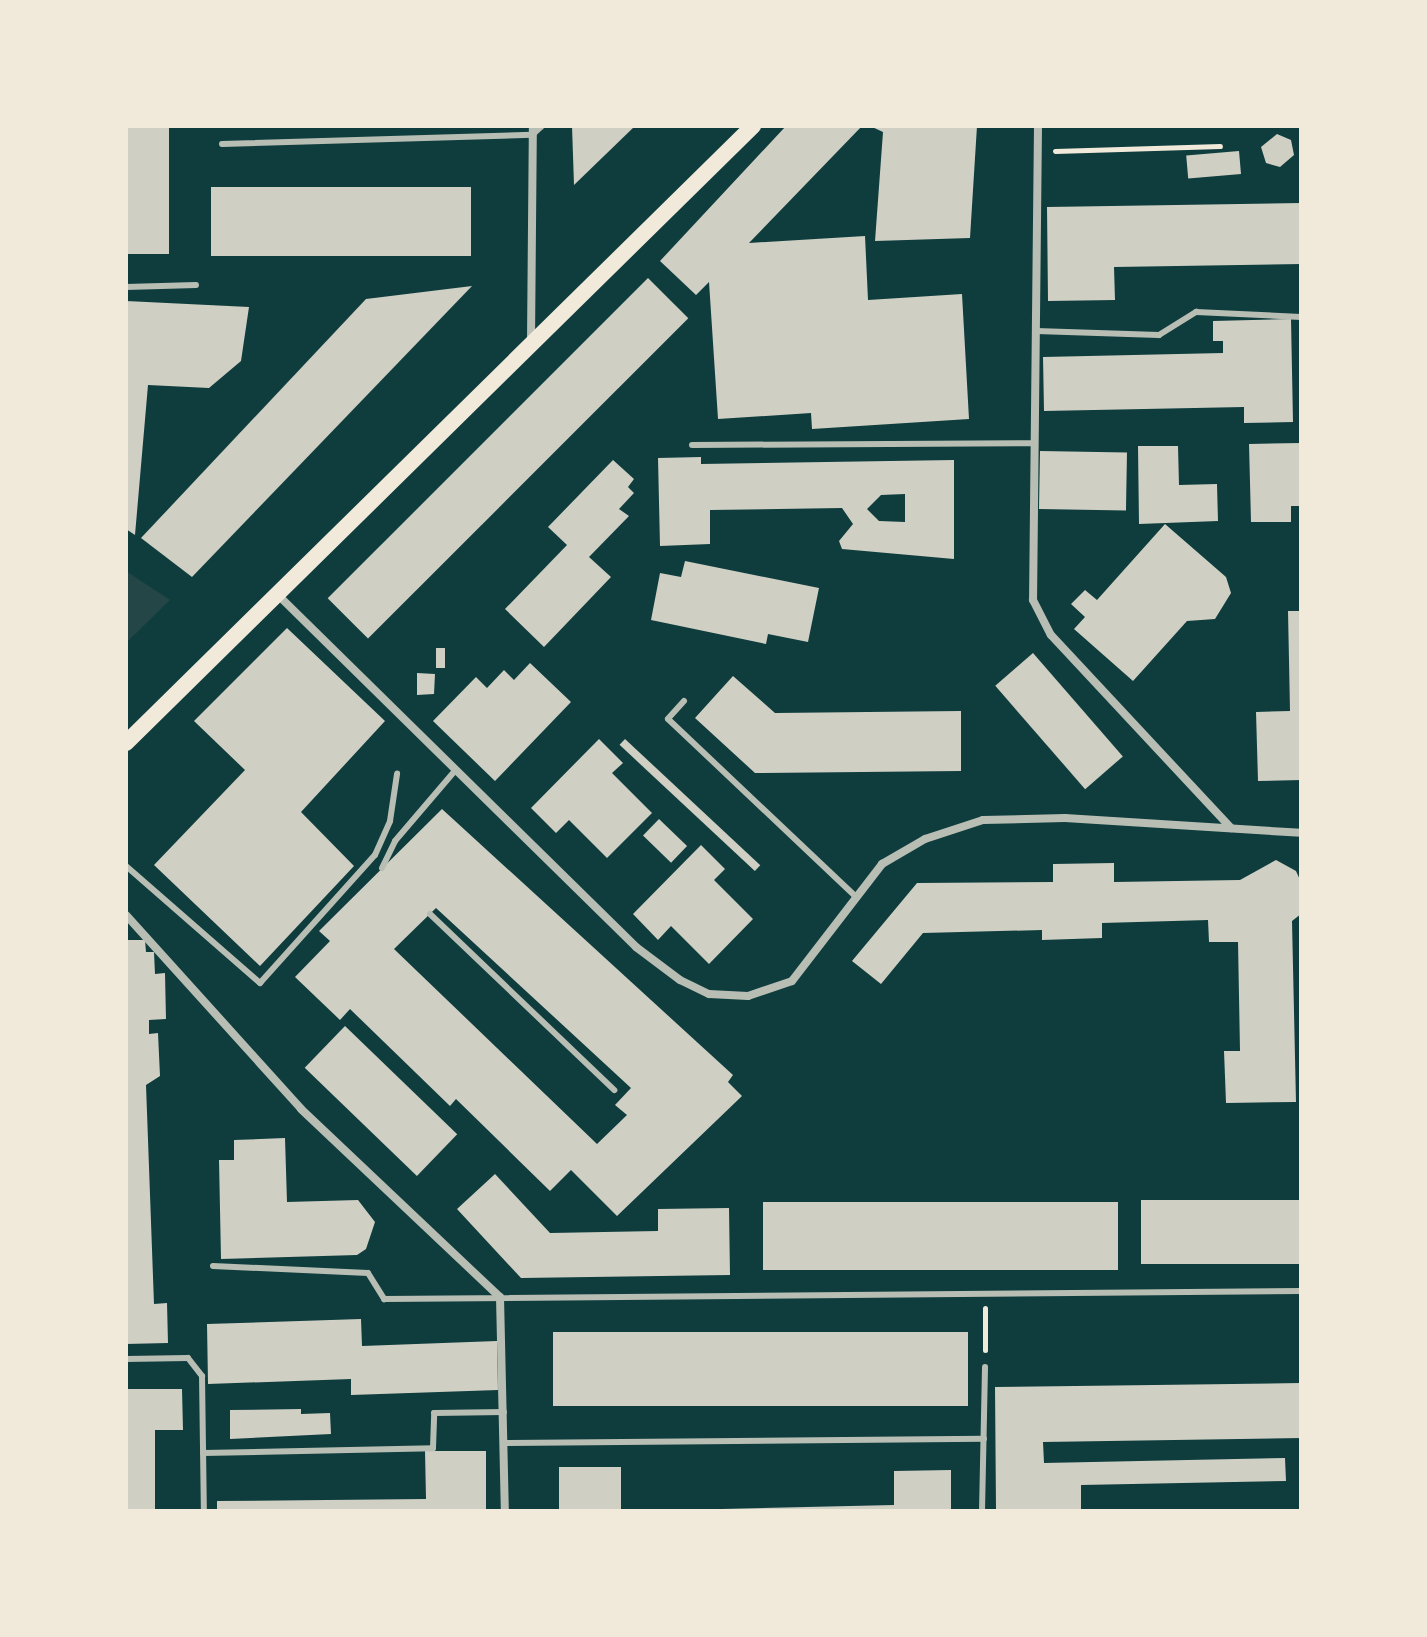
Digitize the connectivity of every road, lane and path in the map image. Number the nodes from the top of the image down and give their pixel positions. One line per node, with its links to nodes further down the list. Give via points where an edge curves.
1 (542, 126): 4 (lane)
2 (753, 126): 12 (main road)
3 (1038, 126): 7 (street)
4 (532, 131): 5 (lane); 12 (street)
5 (222, 144)
6 (1220, 146): 7 (path)
7 (1038, 151): 11 (street)
8 (196, 285): 9 (lane)
9 (126, 287)
10 (1301, 317): 11 (lane, via 1196,312 1159,335)
11 (1036, 331): 13 (street)
12 (531, 341): 15 (main road)
13 (1035, 443): 14 (lane); 20 (street, via 1033,600 1041,620)
14 (692, 445)
15 (279, 596): 17 (main road); 18 (street)
16 (684, 701): 24 (lane, via 668,719)
17 (126, 743)
18 (454, 772): 23 (lane, via 395,841); 24 (street, via 636,947 709,994 748,996 792,981)
19 (397, 774): 22 (lane, via 390,821 375,855 260,983)
20 (1231, 829): 21 (street); 24 (street, via 1065,818 983,820 925,839 882,864)
21 (1301, 833)
22 (126, 866)
23 (382, 868)
24 (856, 897)
25 (430, 914): 27 (lane)
26 (126, 915): 31 (street, via 301,1109)
27 (614, 1090)
28 (213, 1266): 31 (lane, via 368,1273 384,1299)
29 (1301, 1291): 30 (lane)
30 (985, 1295): 31 (lane); 33 (path)
31 (500, 1297): 34 (street)
32 (126, 1359): 37 (lane, via 188,1358 202,1376)
33 (985, 1367): 35 (lane)
34 (504, 1412): 36 (street); 37 (lane, via 434,1413 433,1448)
35 (984, 1439): 36 (lane); 40 (lane)
36 (505, 1443): 39 (street)
37 (203, 1453): 38 (lane)
38 (204, 1511)
39 (505, 1511)
40 (982, 1511)

